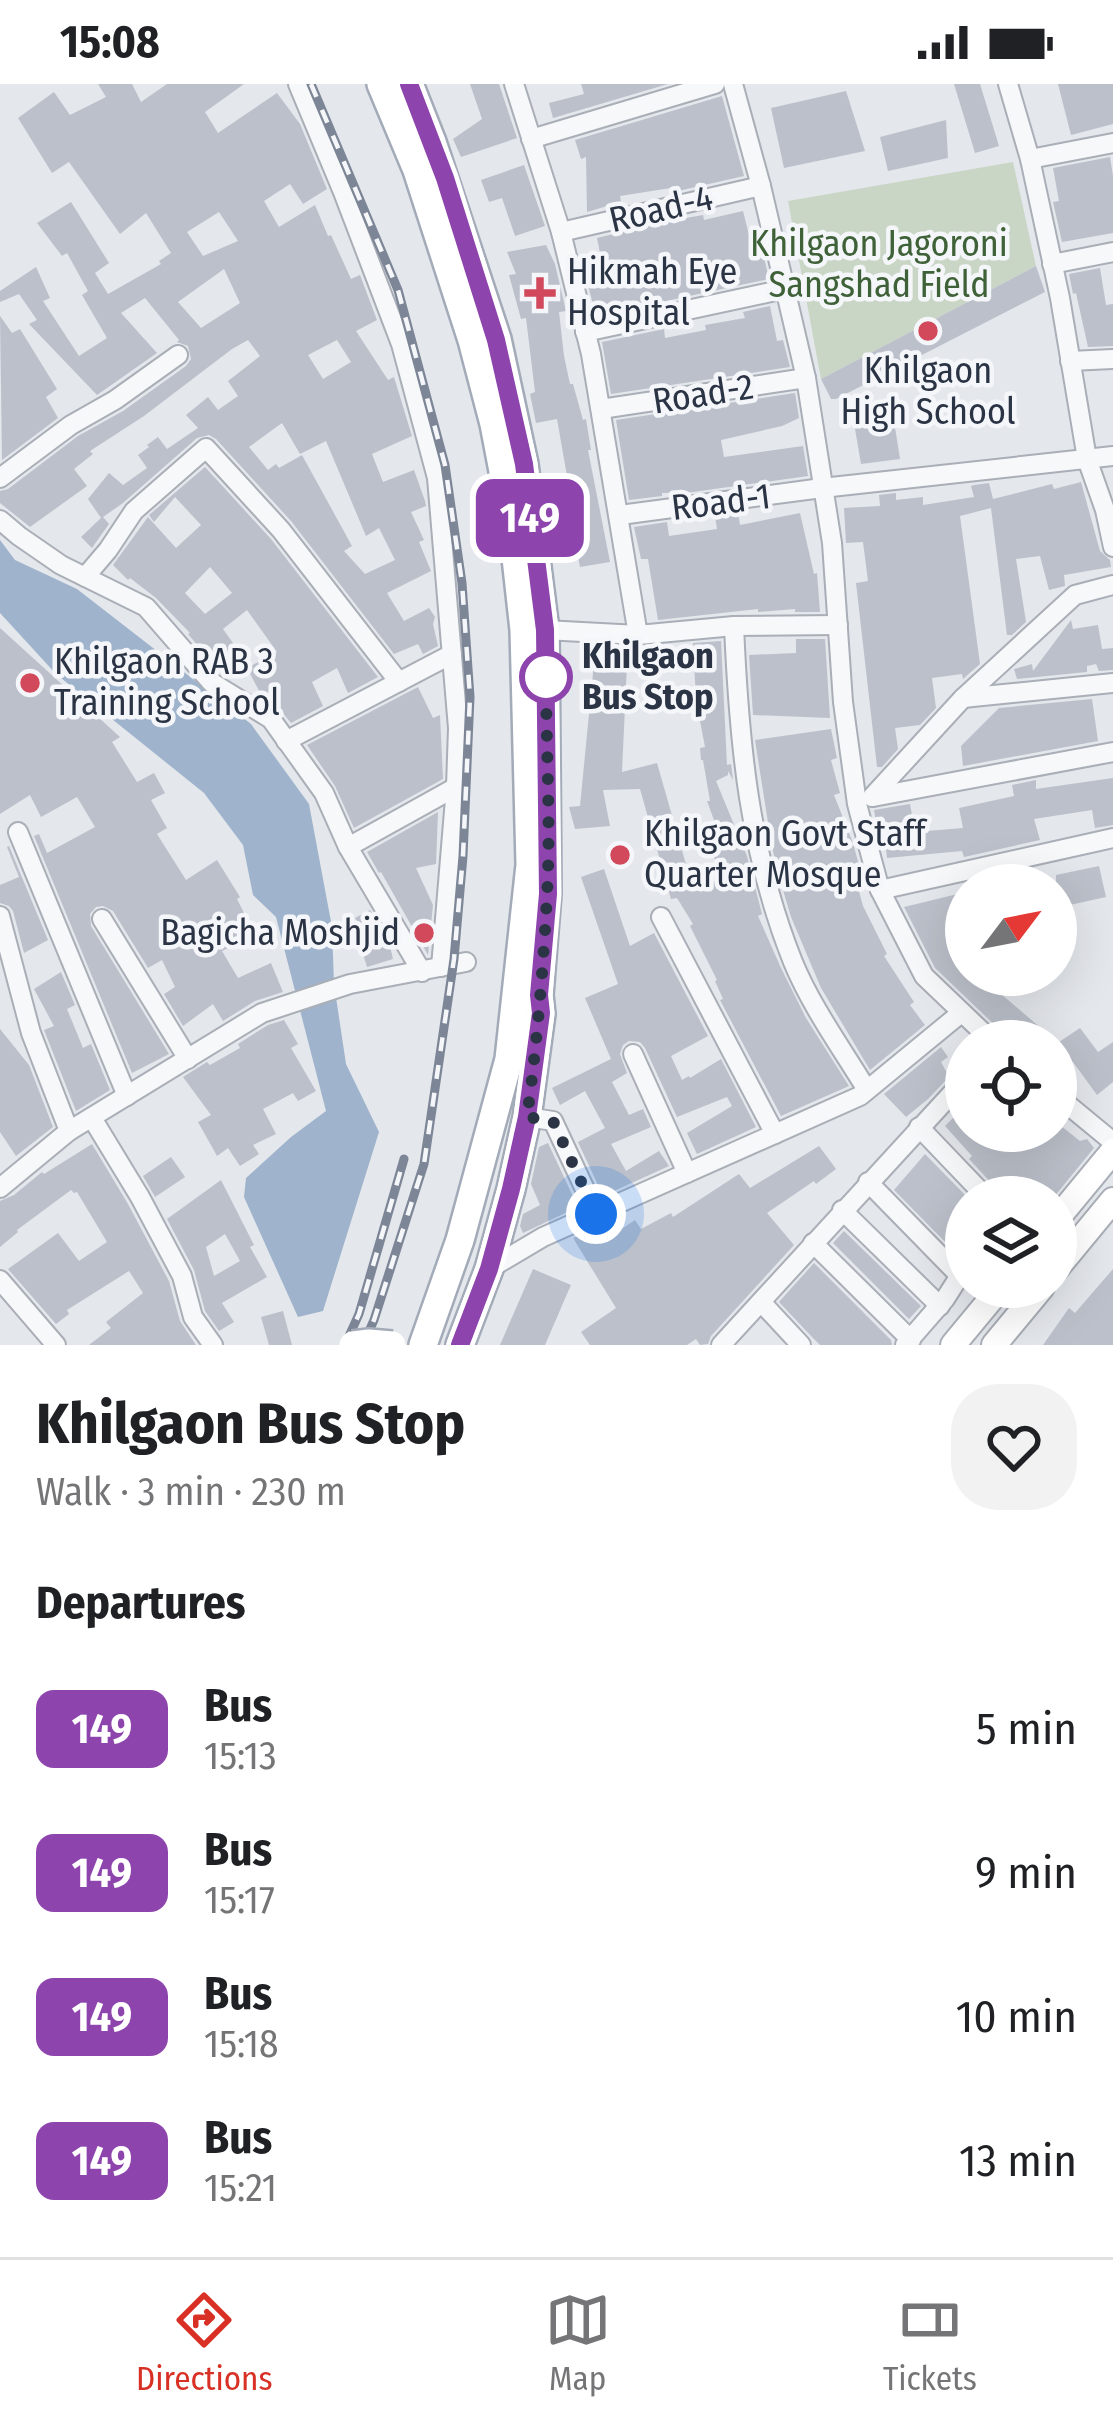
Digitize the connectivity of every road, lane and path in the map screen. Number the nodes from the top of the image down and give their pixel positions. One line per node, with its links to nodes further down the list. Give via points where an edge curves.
1 (298, 84): 35 (street, via 400,344 437,478)
2 (381, 84): 33 (main road, via 436,227 494,424)
3 (409, 84): 33 (main road, via 496,340 524,464)
4 (514, 84): 8 (street)
5 (715, 84): 8 (street)
6 (733, 84): 11 (street)
7 (1008, 84): 10 (street)
8 (531, 140): 12 (street)
9 (1113, 143): 10 (street)
10 (1030, 159): 14 (street)
11 (761, 187): 12 (street, Road-4); 15 (street)
12 (562, 232): 16 (street)
13 (1113, 252): 14 (street)
14 (1052, 264): 19 (street)
15 (785, 290): 16 (street); 20 (street)
16 (585, 332): 21 (street)
17 (178, 355): 24 (street)
18 (1113, 358): 19 (street)
19 (1070, 361): 23 (street)
20 (806, 378): 21 (street, Road-2); 25 (street)
21 (601, 409): 26 (street)
22 (1113, 456): 23 (street, Road-1)
23 (1088, 459): 25 (street, Road-1); 28 (street)
24 (0, 478)
25 (822, 488): 26 (street, Road-1); 31 (street)
26 (620, 515): 34 (street)
27 (0, 520): 29 (street)
28 (1113, 547)
29 (85, 577): 36 (street, via 134,511 206,448); 39 (street, via 146,607 211,682 271,719)
30 (1113, 585): 38 (street, via 1075,596)
31 (838, 625): 32 (street); 42 (street, via 843,702)
32 (734, 626): 34 (street); 59 (street, via 748,801 772,902 795,967)
33 (535, 630): 34 (street); 46 (main road); 54 (main road, via 548,894)
34 (638, 635)
35 (452, 654): 36 (street); 41 (street)
36 (399, 682): 39 (street)
37 (1113, 683): 38 (street)
38 (963, 698): 42 (street)
39 (286, 741): 45 (street, via 324,793)
40 (1113, 752): 42 (street)
41 (456, 788): 45 (street); 52 (street)
42 (865, 801): 47 (street)
43 (18, 832): 60 (street)
44 (1113, 838): 47 (street)
45 (348, 847): 52 (street)
46 (530, 866): 92 (main road, via 474,1144); 93 (main road, via 509,1059)
47 (880, 890): 55 (street, via 924,976)
48 (0, 916): 53 (street)
49 (661, 917): 67 (street)
50 (102, 919): 58 (street)
51 (466, 962): 52 (street)
52 (432, 970): 58 (street, via 350,984 262,1013)
53 (10, 989): 66 (street)
54 (539, 995): 63 (main road); 94 (main road, via 498,1171)
55 (961, 1012): 56 (street); 59 (street)
56 (970, 1020)
57 (633, 1054): 69 (street)
58 (188, 1059): 60 (street)
59 (867, 1090): 67 (street)
60 (127, 1096): 64 (street)
61 (945, 1100): 65 (street)
62 (1077, 1114): 68 (street)
63 (527, 1117): 76 (street, via 553,1121); 80 (main road)
64 (92, 1118): 66 (street); 89 (street)
65 (919, 1127): 70 (street); 72 (street)
66 (69, 1132): 71 (street)
67 (775, 1134): 69 (street)
68 (1113, 1146): 73 (street)
69 (687, 1173): 76 (street)
70 (966, 1176)
71 (4, 1178)
72 (868, 1182): 75 (street); 79 (street)
73 (1077, 1193)
74 (1113, 1200): 78 (street)
75 (842, 1210): 77 (street); 84 (street)
76 (596, 1214): 80 (street)
77 (814, 1243): 83 (street); 87 (street)
78 (1077, 1244)
79 (945, 1254)
80 (489, 1269): 95 (main road)
81 (0, 1280): 88 (street)
82 (945, 1298): 84 (street)
83 (761, 1302): 96 (street); 97 (street)
84 (940, 1306): 87 (street)
85 (984, 1308): 98 (street)
86 (1025, 1308): 99 (street)
87 (908, 1342)
88 (56, 1345)
89 (213, 1345)
90 (353, 1345): 91 (main road, bridge)
91 (392, 1345)
92 (408, 1345)
93 (422, 1345)
94 (440, 1345)
95 (460, 1345)
96 (721, 1345)
97 (801, 1345)
98 (953, 1345)
99 (994, 1345)

